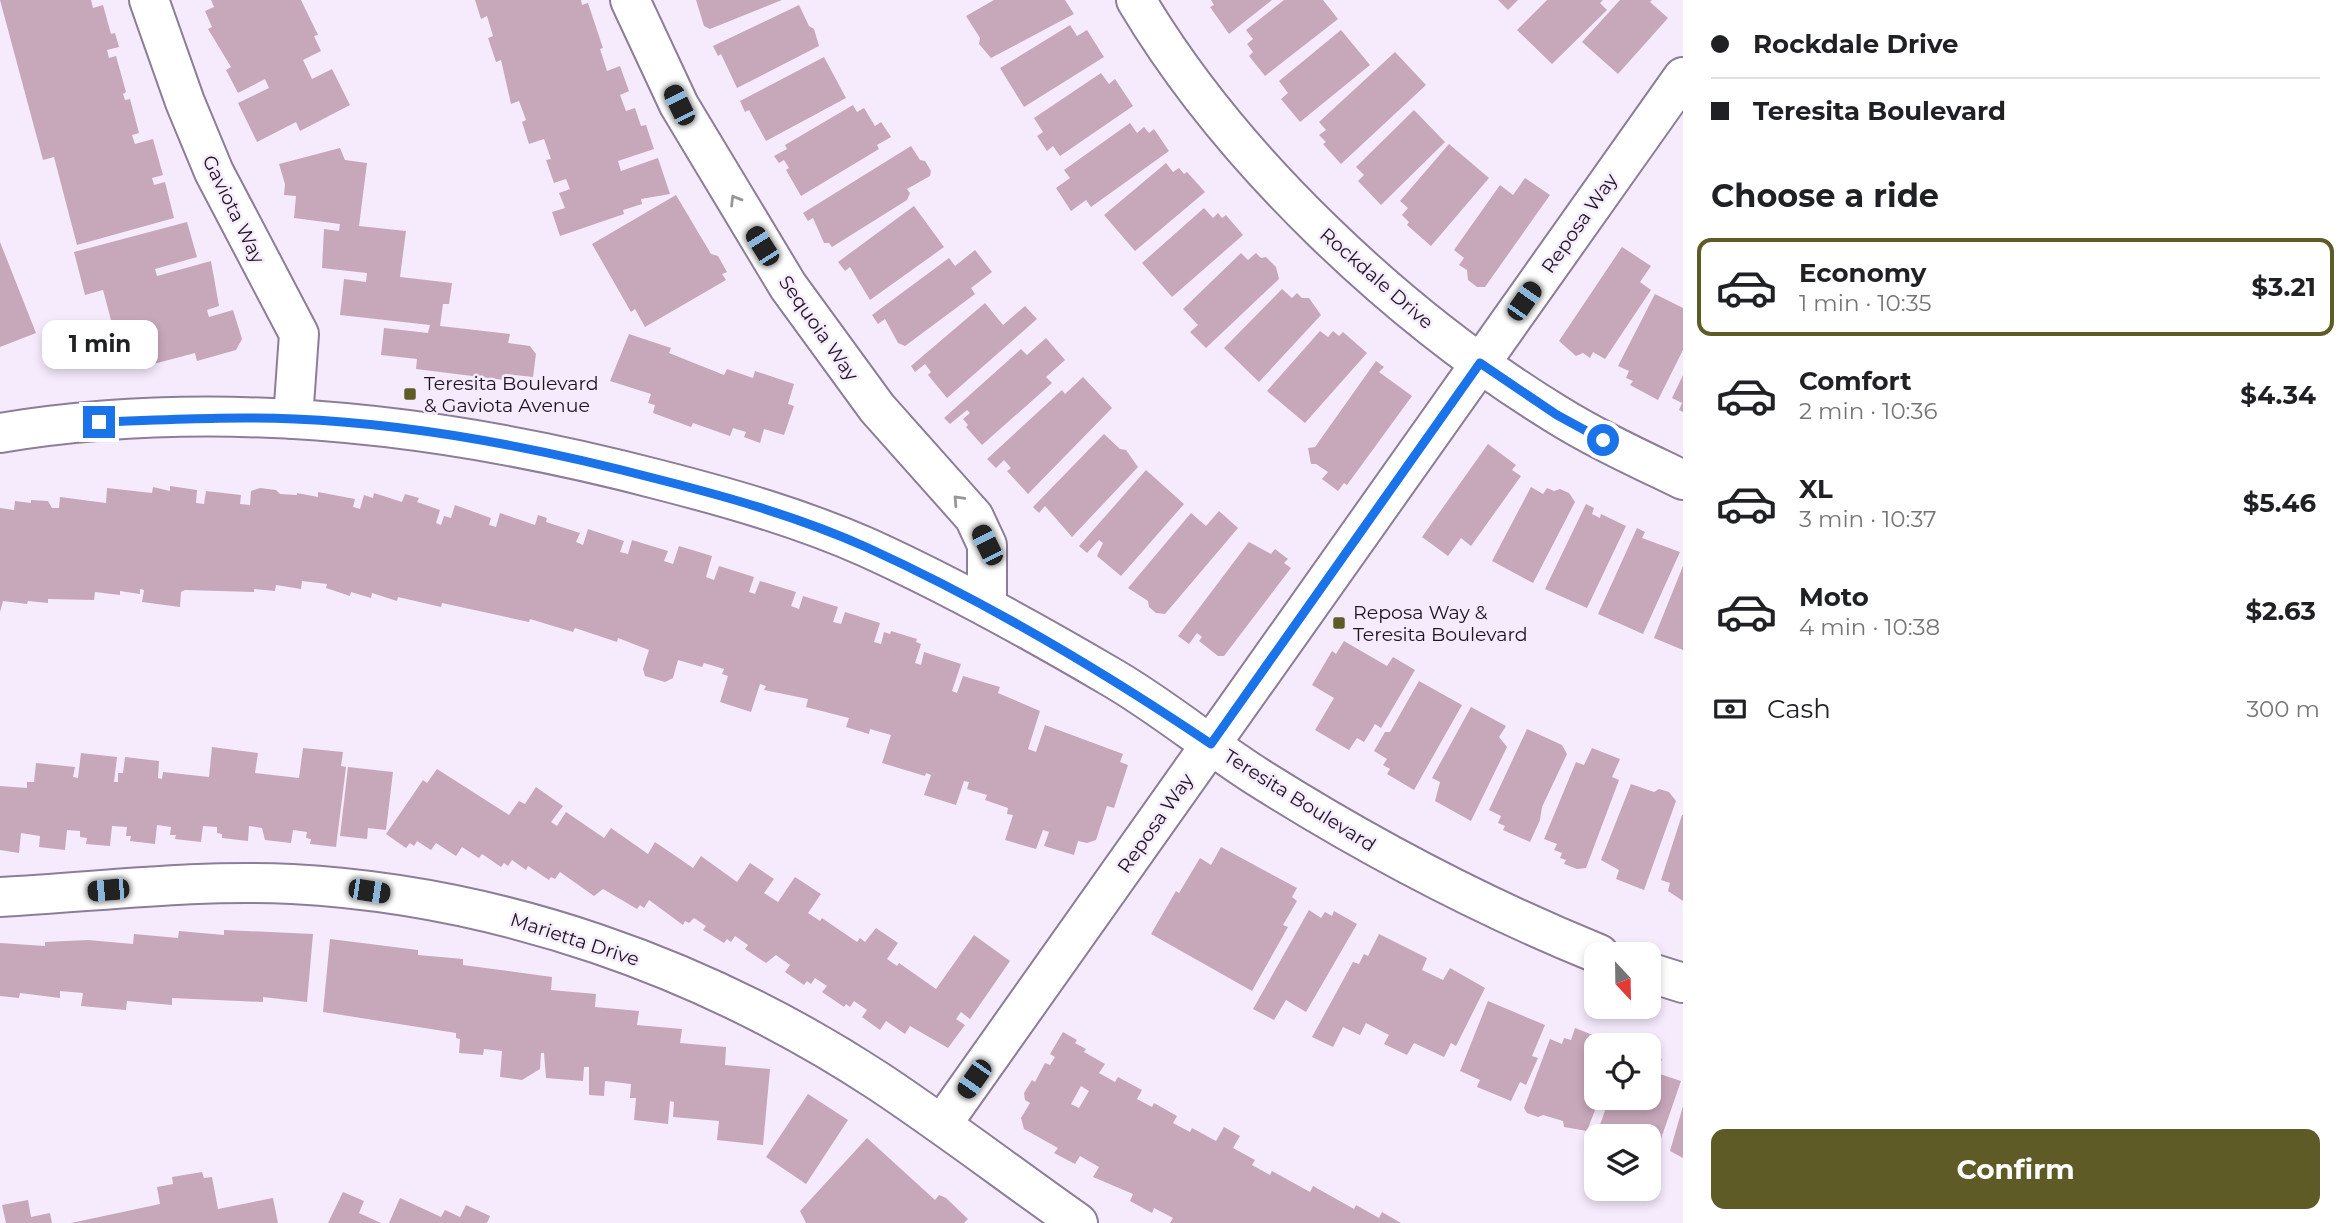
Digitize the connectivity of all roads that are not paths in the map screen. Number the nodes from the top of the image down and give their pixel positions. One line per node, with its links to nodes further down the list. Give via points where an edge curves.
1 (149, 0): 6 (street, Gaviota Way, via 214,172 299,334)
2 (630, 0): 9 (street, Sequoia Way, one-way to 2, via 987,545 974,517 877,408 788,286 679,105)
3 (1136, 0): 5 (street, Rockdale Drive, via 1228,127 1322,231)
4 (1683, 76): 5 (street, Reposa Way)
5 (1480, 363): 8 (street, Rockdale Drive, via 1557,415); 10 (street, Reposa Way)
6 (293, 419): 7 (street, Teresita Boulevard, via 99,422); 9 (street, Teresita Boulevard, via 366,424 526,448 700,490 782,514 865,547)
7 (0, 433)
8 (1683, 480)
9 (987, 607): 10 (street, Teresita Boulevard, via 1115,680)
10 (1211, 744): 12 (street, Teresita Boulevard, via 1368,844); 15 (street, Reposa Way)
11 (0, 897): 15 (street, Marietta Drive, via 216,883 292,884 436,902 532,923 664,969 739,1003 806,1037)
12 (1584, 948)
13 (1661, 976): 14 (street)
14 (1683, 983)
15 (942, 1124): 16 (street, Marietta Drive)
16 (1078, 1223)

